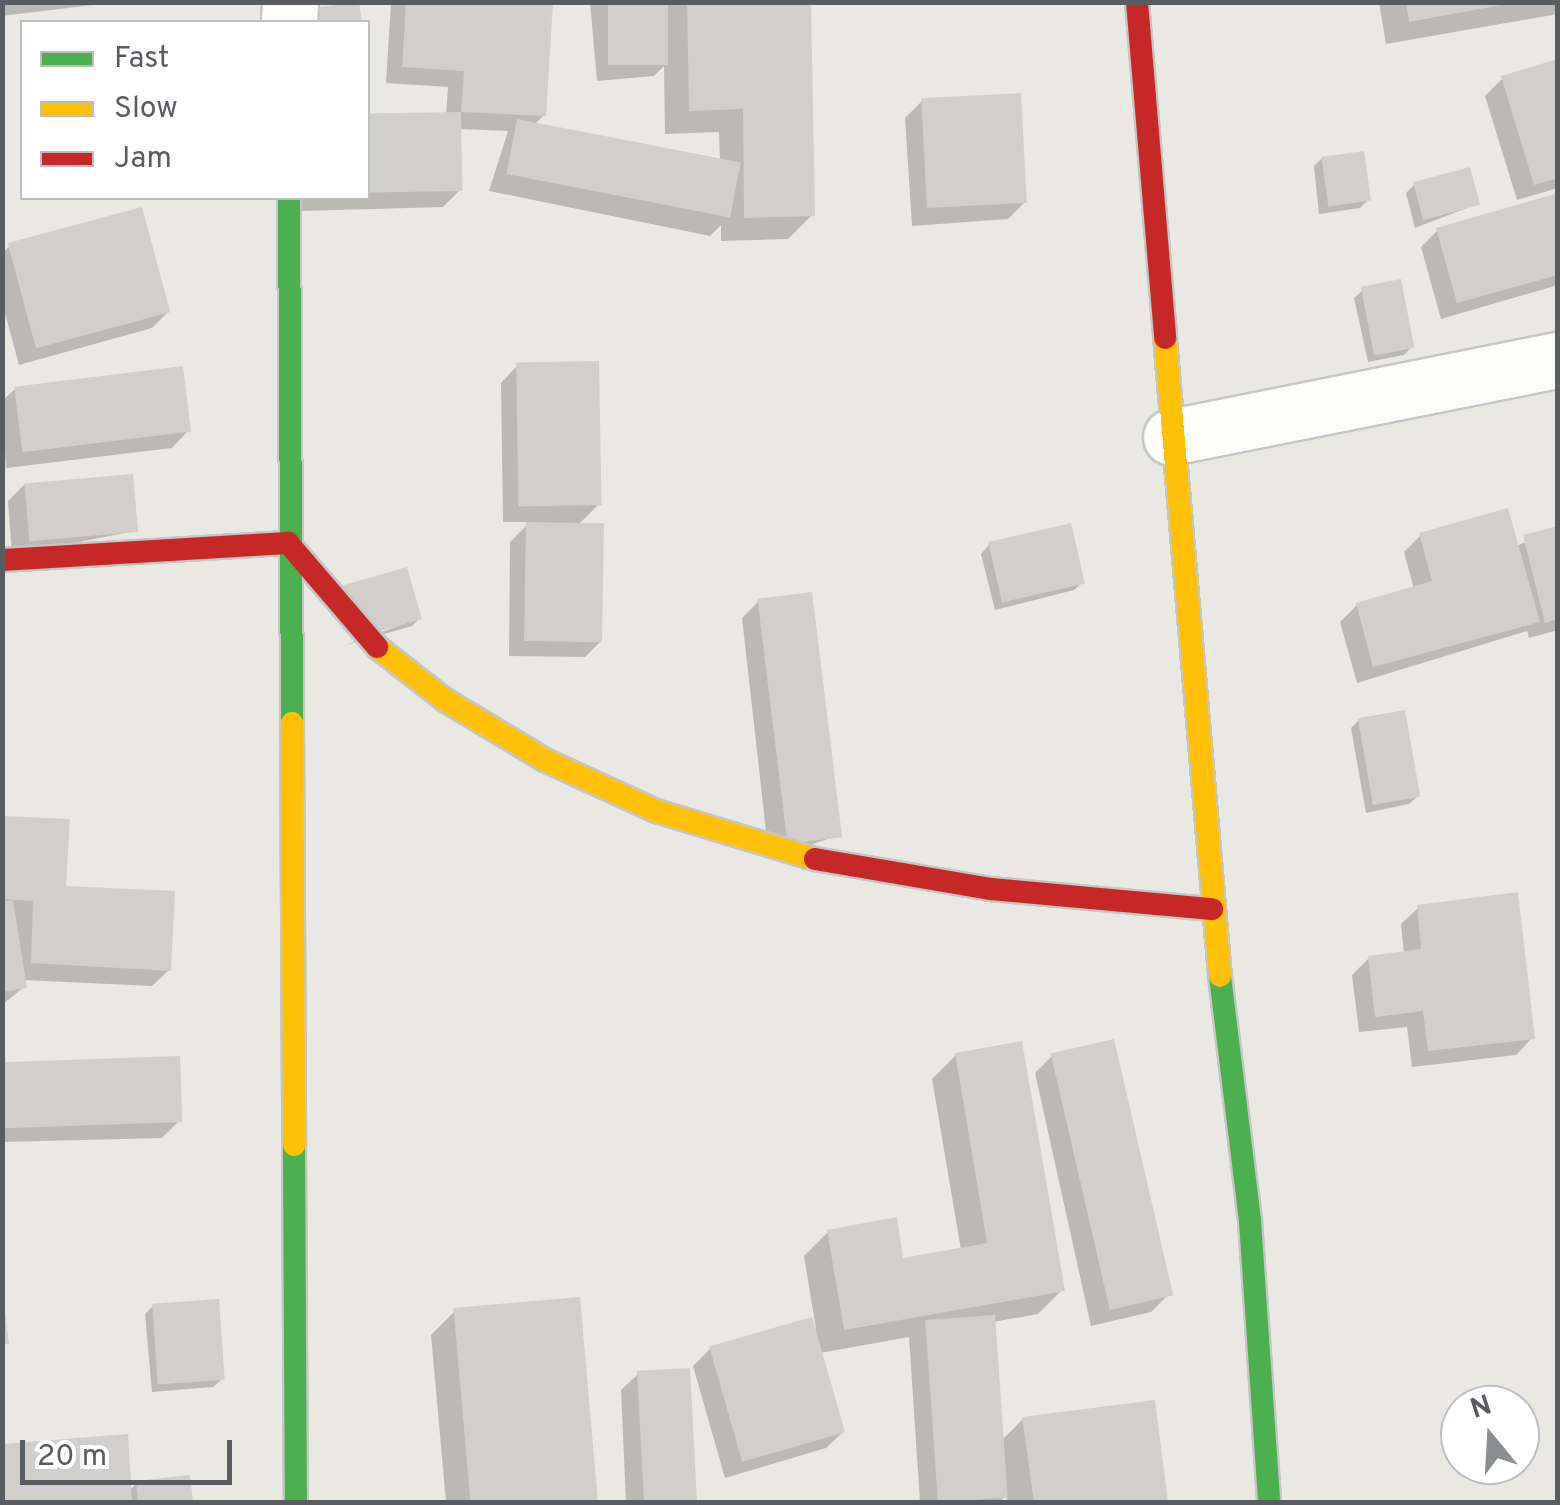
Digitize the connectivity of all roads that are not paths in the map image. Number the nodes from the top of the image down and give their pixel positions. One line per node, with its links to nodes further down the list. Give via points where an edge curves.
1 (1137, 2): 4 (street)
2 (289, 200): 5 (street)
3 (1558, 360): 4 (street)
4 (1171, 437): 7 (street)
5 (288, 543): 6 (street); 7 (street, via 358,633 445,700 544,760 656,811 826,862 991,888); 8 (street)
6 (2, 560)
7 (1212, 909): 9 (street, via 1250,1221)
8 (296, 1502)
9 (1269, 1502)

